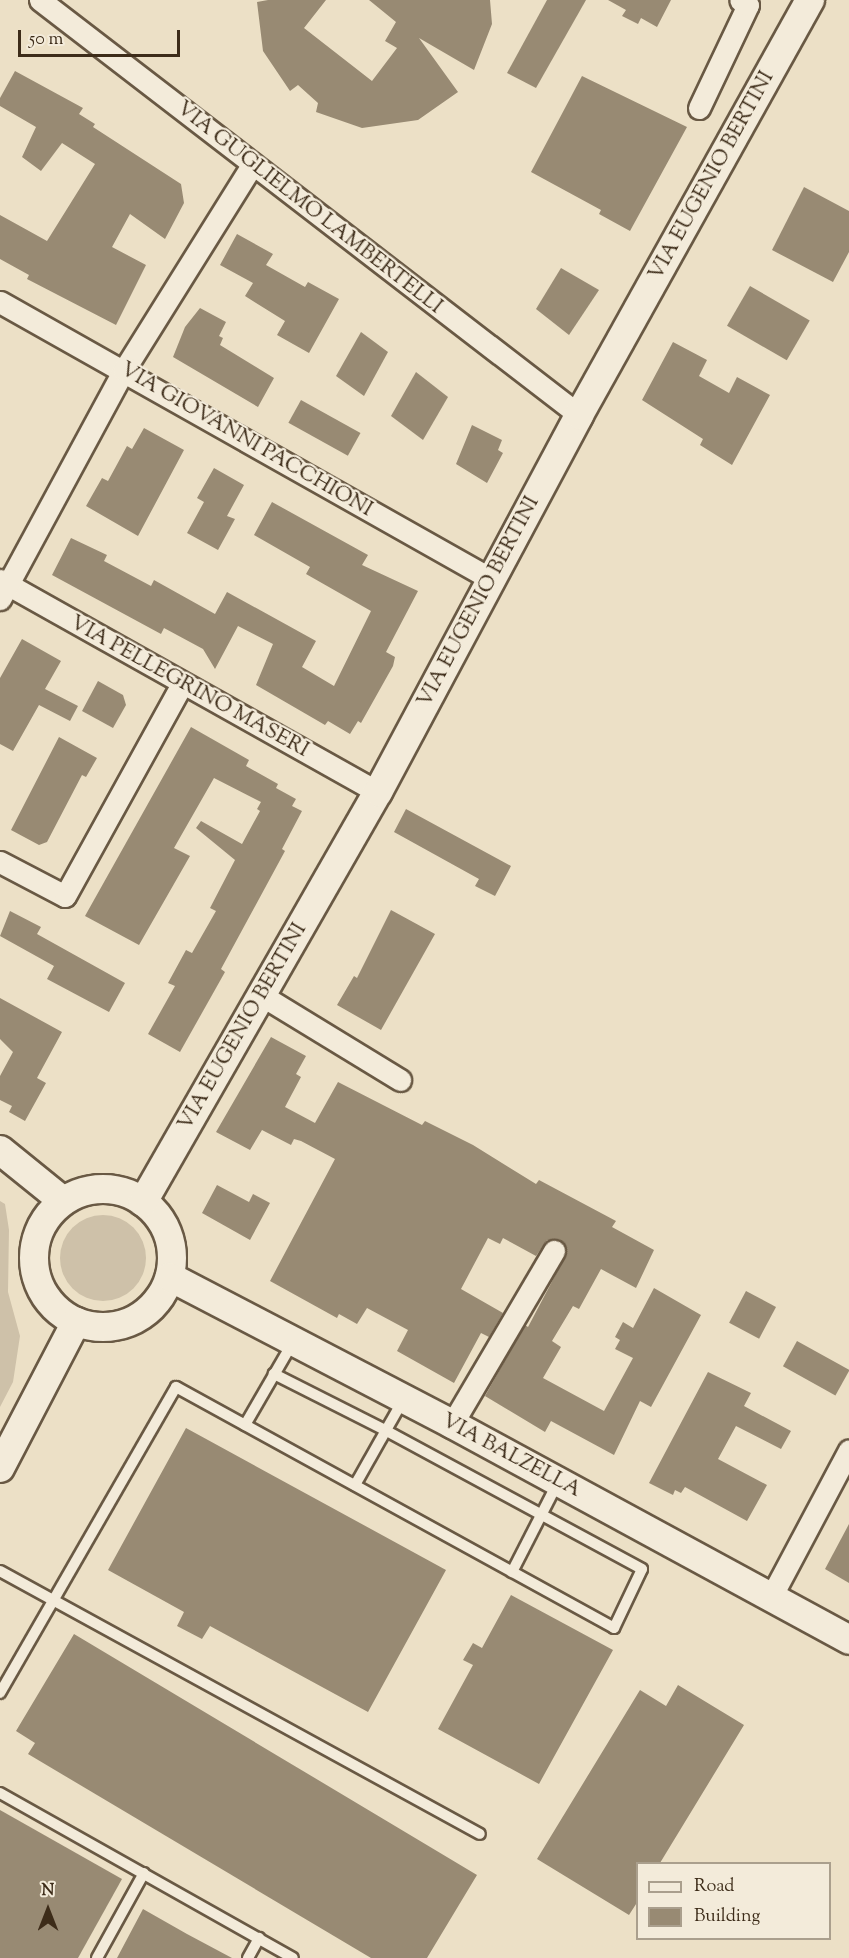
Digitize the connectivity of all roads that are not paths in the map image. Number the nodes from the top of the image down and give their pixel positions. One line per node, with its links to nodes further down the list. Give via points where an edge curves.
1 (40, 0): 5 (street, VIA GUGLIELMO LAMBERTELLI)
2 (740, 0): 4 (street, via 748,5)
3 (810, 0): 8 (street, VIA EUGENIO BERTINI)
4 (699, 108)
5 (252, 165): 7 (street); 8 (street, VIA GUGLIELMO LAMBERTELLI)
6 (0, 302): 7 (street, VIA GIOVANNI PACCHIONI)
7 (124, 370): 9 (street, VIA GIOVANNI PACCHIONI); 10 (street)
8 (579, 414): 9 (street, VIA EUGENIO BERTINI)
9 (490, 579): 12 (street, VIA EUGENIO BERTINI)
10 (2, 588): 11 (street, VIA PELLEGRINO MASERI)
11 (182, 684): 12 (street, VIA PELLEGRINO MASERI); 13 (street, via 65,897)
12 (378, 792): 14 (street, VIA EUGENIO BERTINI)
13 (0, 862)
14 (261, 995): 15 (street); 18 (street, VIA EUGENIO BERTINI)
15 (400, 1080)
16 (0, 1150): 17 (street)
17 (63, 1201): 18 (street, via 82,1192 103,1189 124,1192); 21 (street, via 46,1218 36,1241 34,1265 41,1289 50,1302)
18 (143, 1202): 20 (street, via 159,1217 168,1235)
19 (554, 1251): 25 (street)
20 (170, 1277): 21 (street, via 159,1298 143,1315 122,1324 99,1327); 22 (street, VIA BALZELLA)
21 (76, 1322): 29 (street)
22 (292, 1344): 23 (lane); 24 (street, VIA BALZELLA)
23 (274, 1374): 26 (lane); 27 (lane)
24 (403, 1400): 25 (street, VIA BALZELLA); 27 (lane)
25 (452, 1424): 30 (street, VIA BALZELLA)
26 (245, 1425): 31 (lane); 36 (lane, via 176,1387)
27 (387, 1431): 31 (lane); 32 (lane)
28 (849, 1450): 35 (street)
29 (0, 1468)
30 (558, 1481): 32 (lane); 35 (street, VIA BALZELLA)
31 (355, 1485): 34 (lane)
32 (540, 1516): 34 (lane); 34 (lane, via 642,1569 614,1628)
33 (0, 1571): 36 (lane)
34 (512, 1572)
35 (771, 1598): 37 (street, VIA BALZELLA)
36 (56, 1601): 38 (lane); 40 (lane)
37 (849, 1640)
38 (0, 1693)
39 (0, 1793): 41 (lane)
40 (480, 1834)
41 (144, 1873): 42 (lane); 43 (lane)
42 (259, 1938): 44 (lane); 45 (lane)
43 (97, 1958)
44 (248, 1958)
45 (293, 1958)

